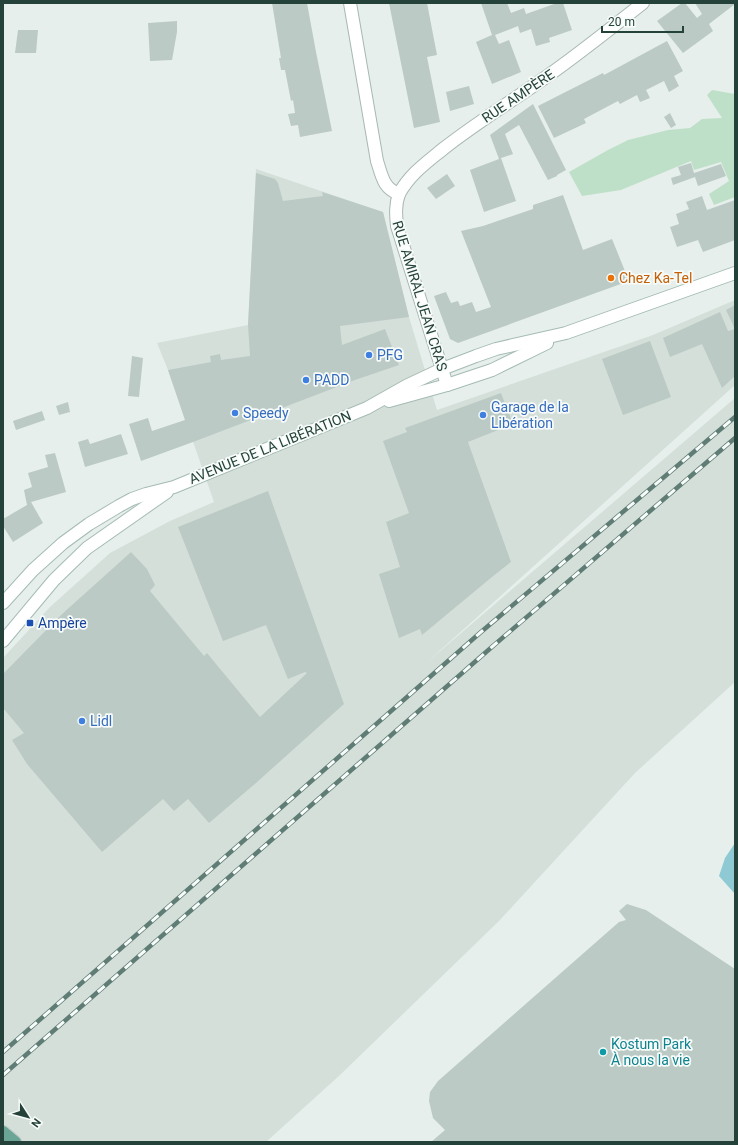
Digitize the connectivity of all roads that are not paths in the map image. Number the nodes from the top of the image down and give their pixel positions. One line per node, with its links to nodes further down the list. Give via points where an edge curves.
1 (350, 3): 3 (main road, via 377,161 384,182 388,188)
2 (643, 3): 3 (main road, RUE AMPÈRE, via 546,77 457,138 412,175)
3 (399, 194): 6 (main road, RUE AMIRAL JEAN CRAS, via 396,201 396,226)
4 (735, 273): 5 (main road, AVENUE DE LA LIBÉRATION)
5 (566, 334): 6 (main road, AVENUE DE LA LIBÉRATION, via 496,350); 7 (main road, AVENUE DE LA LIBÉRATION, via 492,370)
6 (442, 369): 7 (main road, RUE AMIRAL JEAN CRAS); 8 (main road, AVENUE DE LA LIBÉRATION)
7 (447, 385): 8 (main road, AVENUE DE LA LIBÉRATION)
8 (367, 408): 9 (main road, AVENUE DE LA LIBÉRATION)
9 (174, 487): 10 (main road, AVENUE DE LA LIBÉRATION, via 132,499 89,524 63,543); 11 (main road, AVENUE DE LA LIBÉRATION, via 87,548 54,580)
10 (3, 603)
11 (3, 640)
12 (3, 1132): 13 (main road)
13 (15, 1142)

